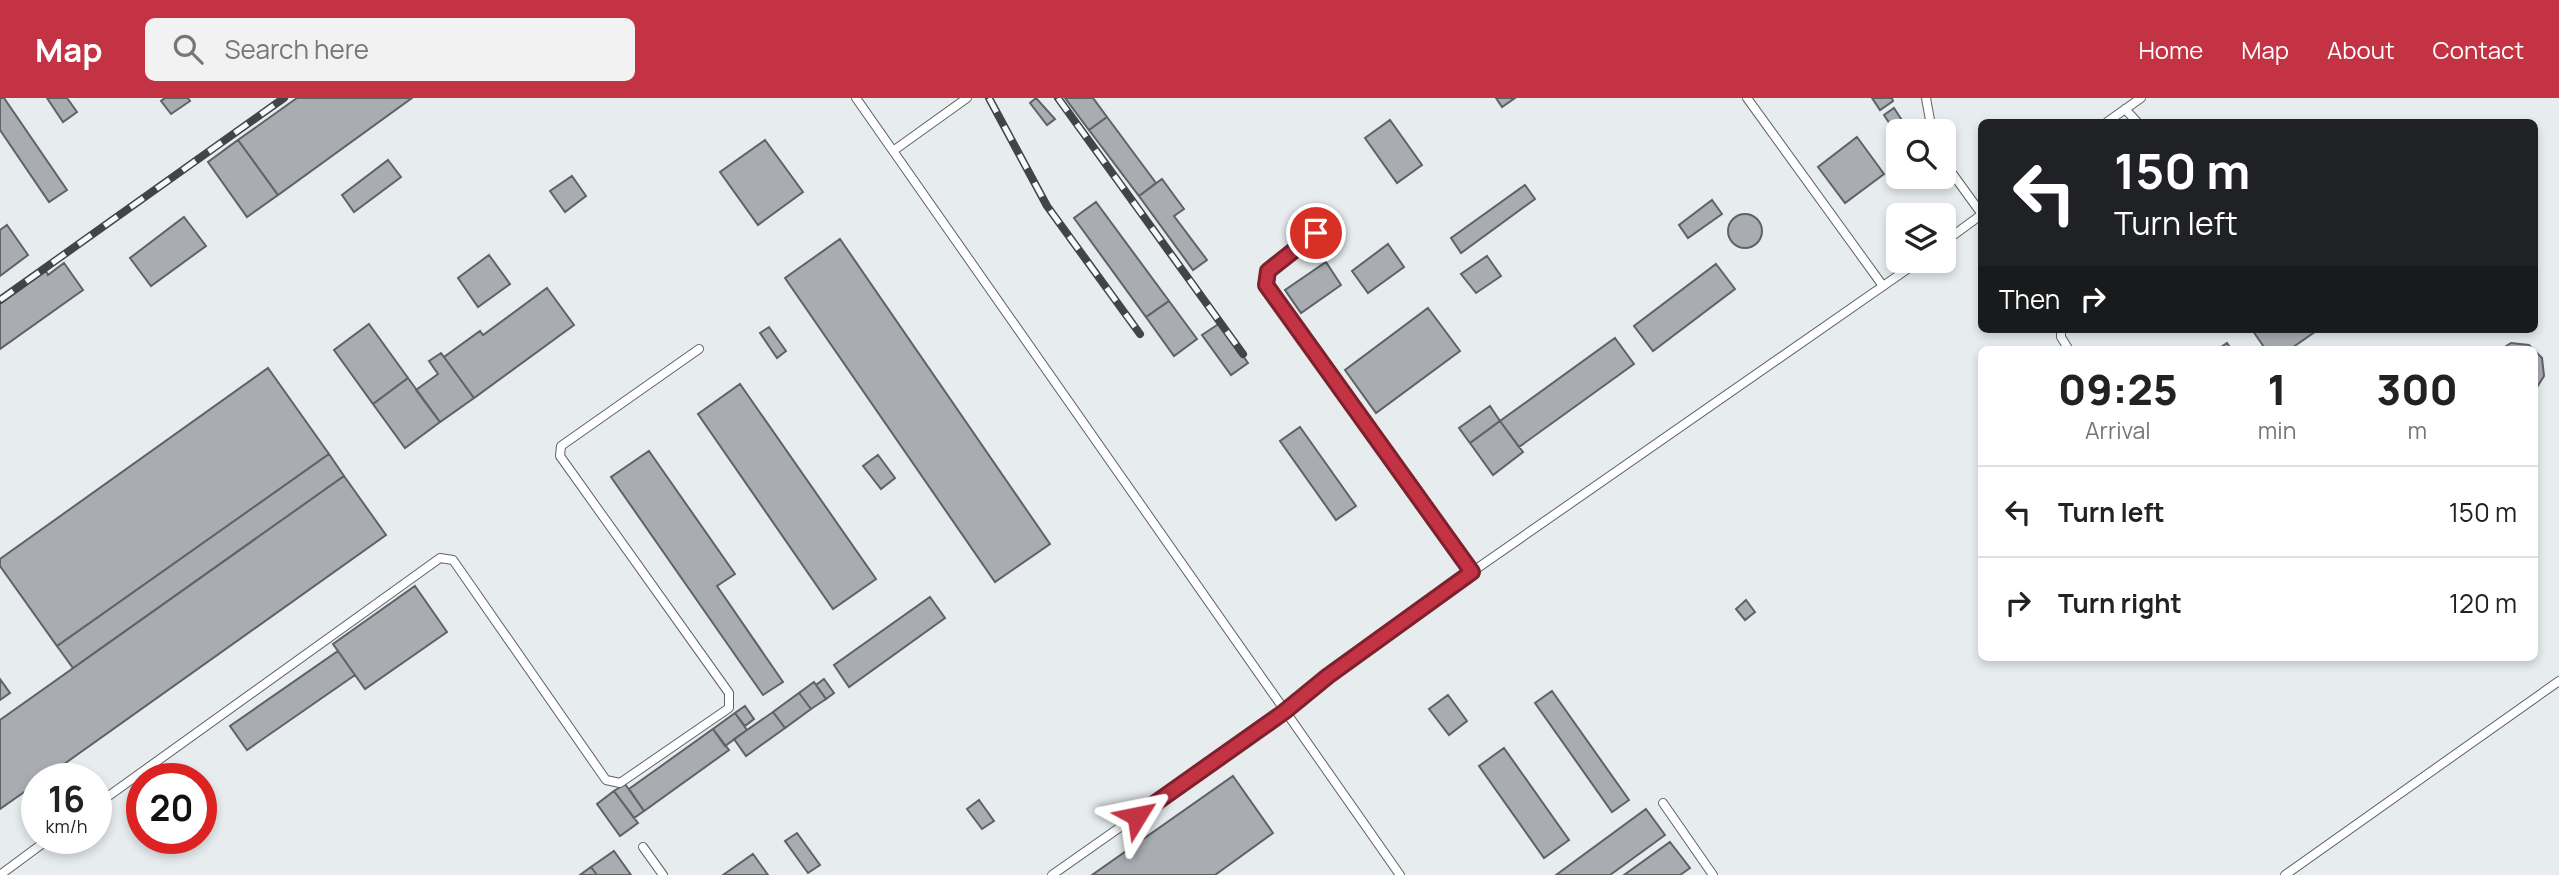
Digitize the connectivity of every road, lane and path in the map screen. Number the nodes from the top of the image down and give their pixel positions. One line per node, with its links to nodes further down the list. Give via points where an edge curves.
1 (856, 98): 10 (lane)
2 (967, 98): 10 (lane)
3 (1747, 98): 17 (lane)
4 (1926, 98): 7 (lane)
5 (2141, 98): 6 (lane)
6 (2125, 110): 8 (lane); 9 (lane)
7 (1930, 119)
8 (2112, 119)
9 (2134, 119)
10 (893, 151): 21 (lane)
11 (1956, 179): 12 (lane)
12 (1978, 210)
13 (1978, 216): 15 (lane)
14 (1316, 233): 19 (lane, via 1268,271 1266,285)
15 (1956, 233)
16 (1902, 273): 17 (lane)
17 (1883, 286): 19 (lane)
18 (699, 349): 22 (lane, via 561,446 560,456 729,693 729,708 620,783 607,780 453,560 440,558)
19 (1472, 572): 21 (lane)
20 (2559, 681): 31 (lane)
21 (1284, 712): 28 (lane); 29 (lane)
22 (112, 794)
23 (1663, 803): 30 (lane)
24 (643, 848): 27 (lane)
25 (28, 854): 26 (lane)
26 (0, 875)
27 (663, 875)
28 (1052, 875)
29 (1400, 875)
30 (1713, 875)
31 (2285, 875)

